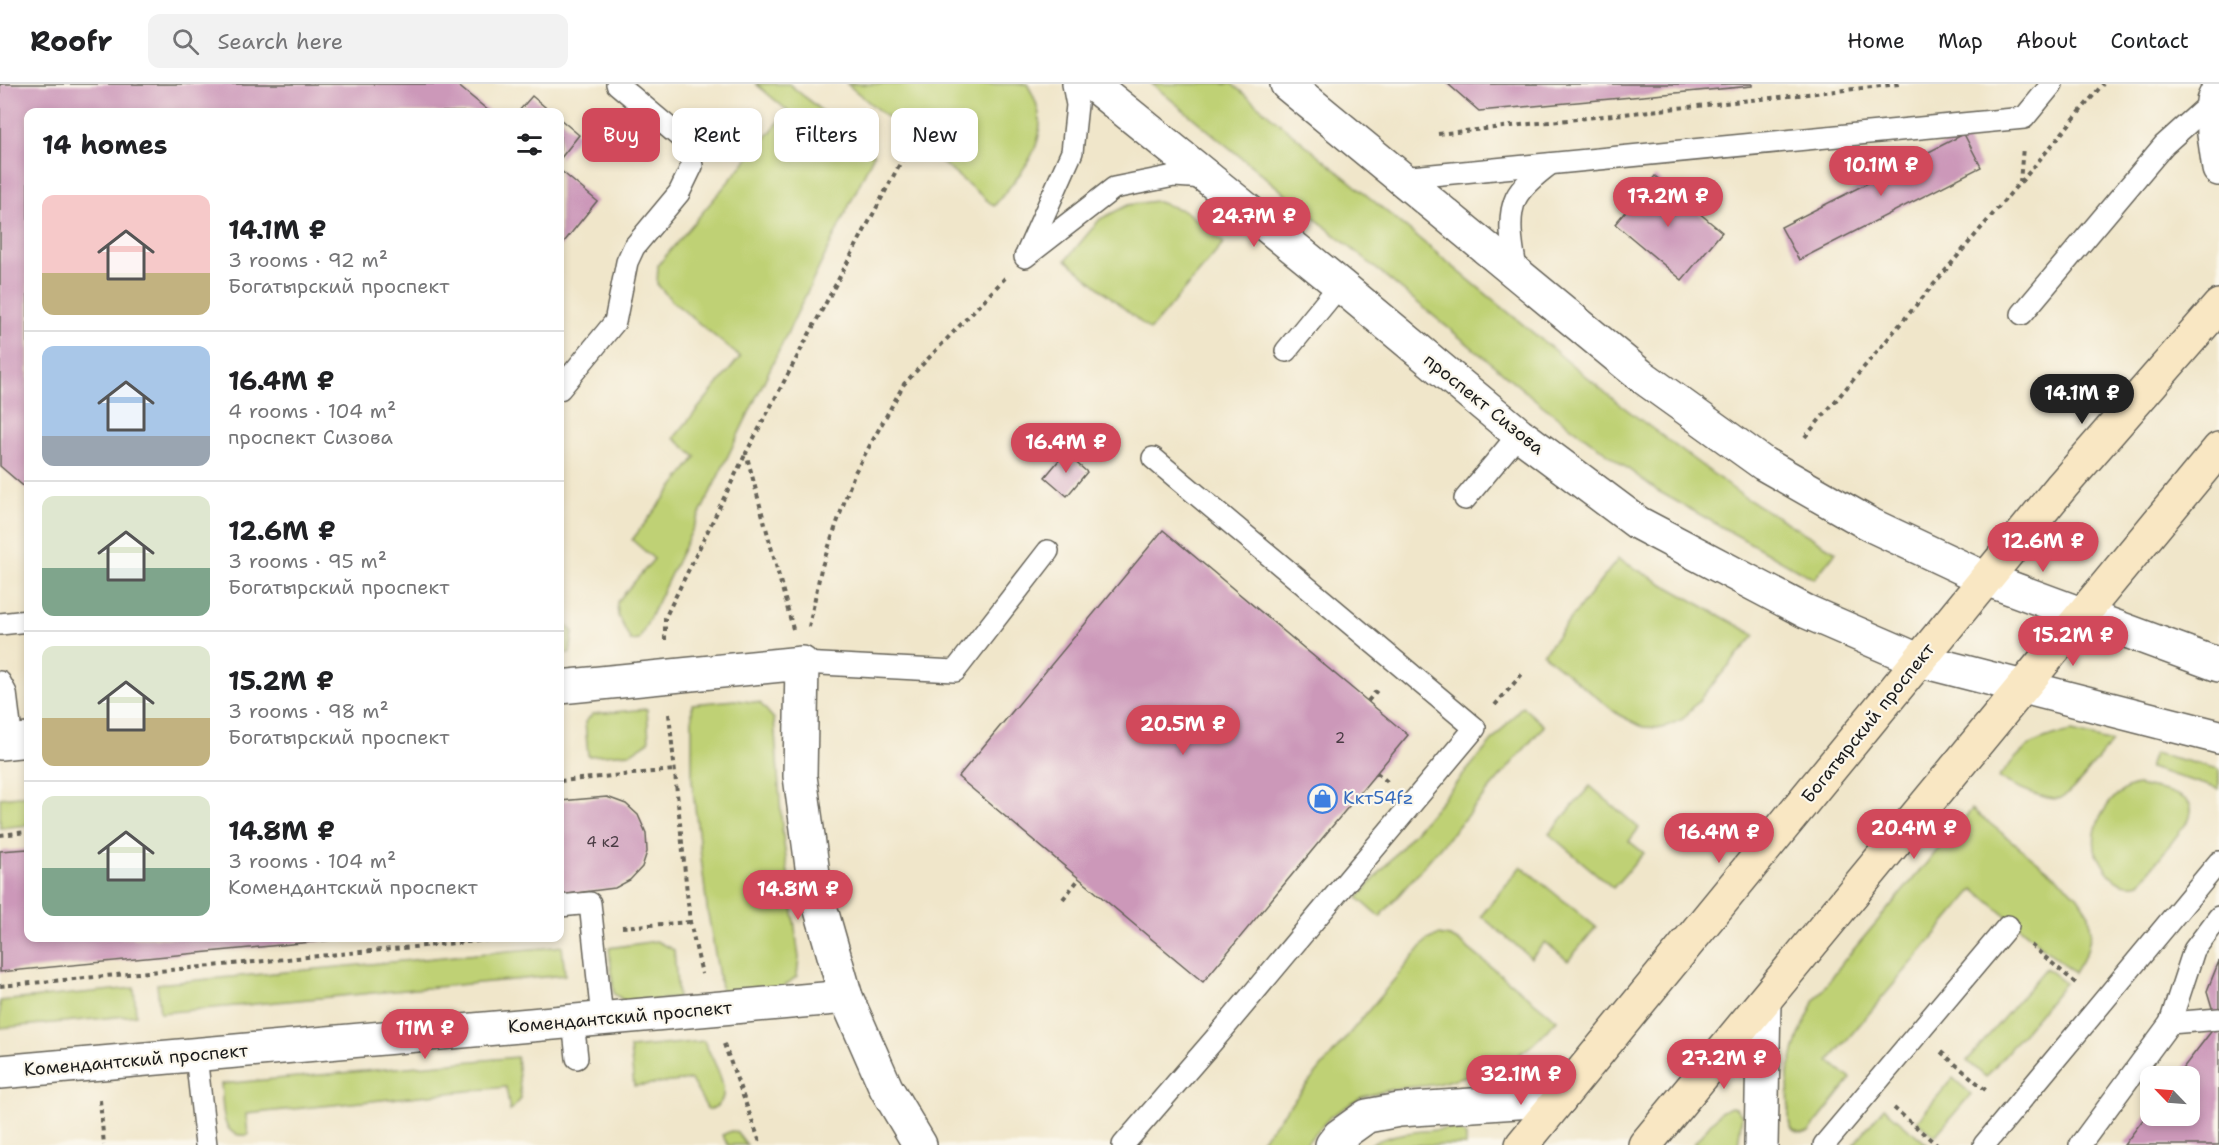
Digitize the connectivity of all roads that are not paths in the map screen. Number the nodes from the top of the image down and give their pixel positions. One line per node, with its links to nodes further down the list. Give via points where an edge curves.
1 (617, 84): 16 (lane, via 686,142 692,166 679,194 634,247 627,262 615,322)
2 (1073, 84): 9 (lane, via 1077,105 1072,152 1025,257 1114,188 1174,176)
3 (1092, 84): 9 (street, проспект Сизова)
4 (1287, 84): 10 (street)
5 (2052, 84): 7 (lane, via 2024,118)
6 (2216, 95): 8 (street, via 2214,134); 14 (lane, via 2164,145)
7 (1550, 164): 10 (lane); 11 (lane, via 1516,198 1510,232)
8 (2219, 169)
9 (1208, 178): 12 (street, проспект Сизова)
10 (1401, 178): 11 (street)
11 (1517, 274): 22 (street, via 1640,375 1764,464 1871,525)
12 (1340, 285): 15 (lane); 17 (street, проспект Сизова)
13 (2219, 306): 22 (main road, Богатырский проспект)
14 (2022, 314)
15 (1286, 351)
16 (564, 384)
17 (1519, 434): 20 (lane); 26 (street, проспект Сизова, via 1638,523 1804,611)
18 (2219, 449): 23 (main road)
19 (1153, 458): 49 (lane, via 1475,728)
20 (1465, 498)
21 (1048, 551): 27 (lane, via 955,671)
22 (1986, 579): 23 (street); 26 (main road, Богатырский проспект)
23 (2083, 615): 28 (street); 30 (main road)
24 (24, 621): 25 (lane)
25 (0, 624)
26 (1918, 660): 30 (street, проспект Сизова); 46 (main road, Богатырский проспект)
27 (802, 663): 31 (street); 38 (street, via 800,776 815,888)
28 (2219, 665)
29 (0, 682): 33 (lane, via 6,693)
30 (2025, 686): 32 (street, проспект Сизова); 39 (main road)
31 (564, 687)
32 (2219, 737)
33 (13, 742)
34 (2219, 862): 55 (lane)
35 (564, 906): 40 (lane, via 590,903)
36 (2219, 917): 42 (lane, via 2194,950)
37 (2008, 927): 54 (lane)
38 (846, 997): 40 (street, Комендантский проспект); 48 (street, via 886,1088)
39 (1764, 1002): 52 (main road); 53 (street)
40 (588, 1019): 43 (street, Комендантский проспект); 44 (lane)
41 (2219, 1019): 42 (lane)
42 (2170, 1023): 56 (lane)
43 (196, 1055): 45 (street, Комендантский проспект); 47 (lane)
44 (577, 1058)
45 (0, 1072)
46 (1560, 1099): 50 (street, via 1399,1110 1367,1116); 51 (main road, Богатырский проспект)
47 (206, 1145)
48 (920, 1145)
49 (1123, 1145)
50 (1332, 1145)
51 (1522, 1145)
52 (1645, 1145)
53 (1761, 1145)
54 (1824, 1145)
55 (1984, 1145)
56 (2080, 1145)

